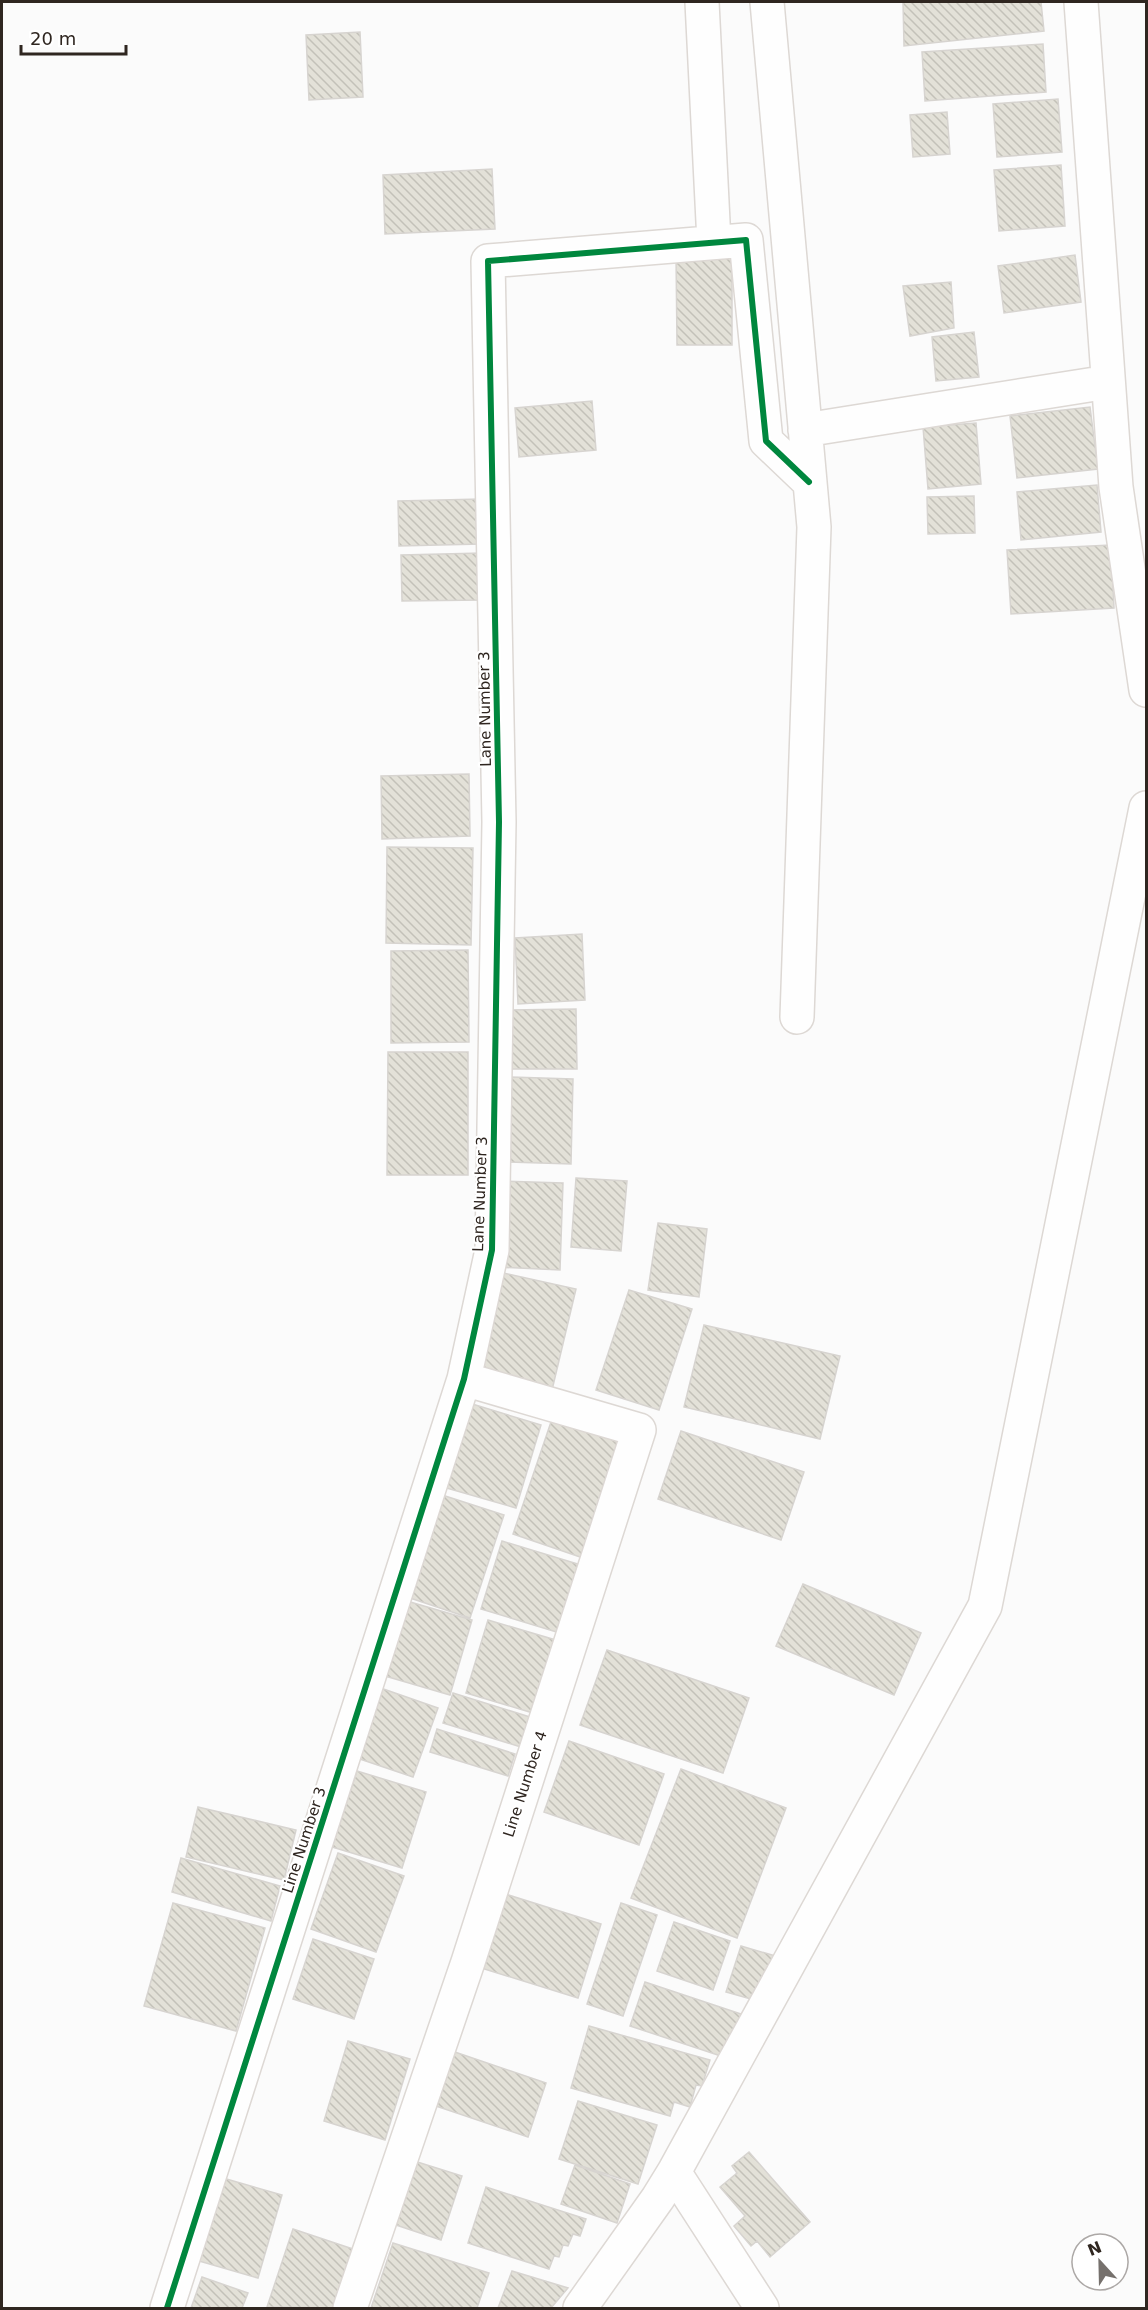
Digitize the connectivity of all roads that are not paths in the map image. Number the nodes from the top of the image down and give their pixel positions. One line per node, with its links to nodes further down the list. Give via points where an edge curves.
1 (702, 2): 4 (street)
2 (767, 2): 6 (street)
3 (1082, 2): 5 (street)
4 (714, 242): 7 (street, via 746,240 766,441); 11 (street, Lane Number 3, via 488,261 499,822 492,1250)
5 (1108, 382): 6 (street); 8 (street, via 1116,487)
6 (805, 430): 7 (street)
7 (809, 482): 10 (street, via 814,527)
8 (1146, 690)
9 (1146, 808): 12 (street, via 985,1606)
10 (797, 1017)
11 (464, 1380): 13 (street, Line Number 3); 14 (street, Line Number 4, via 639,1430 471,1951)
12 (674, 2172): 15 (street); 16 (street)
13 (166, 2308)
14 (350, 2308)
15 (580, 2308)
16 (762, 2308)

